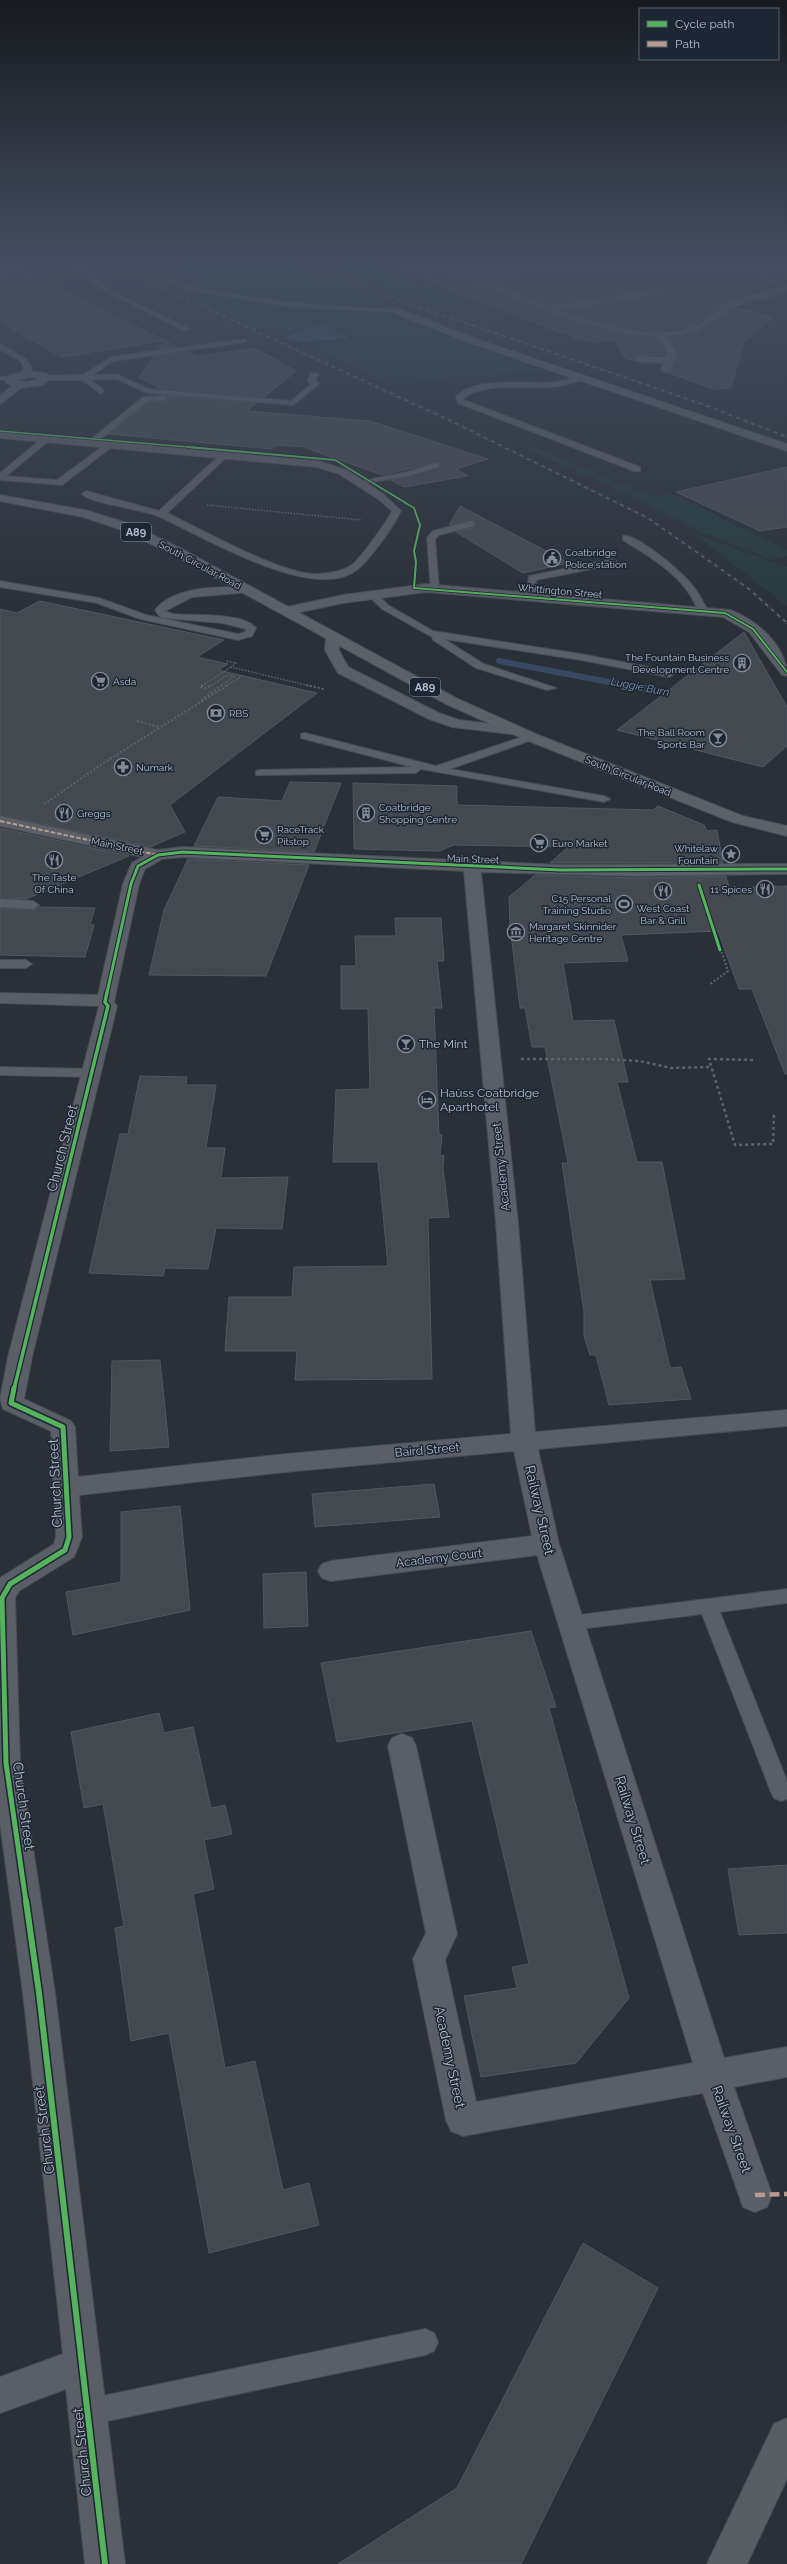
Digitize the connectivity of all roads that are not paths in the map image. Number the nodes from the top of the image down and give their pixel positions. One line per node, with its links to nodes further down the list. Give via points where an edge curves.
1 (20, 384): 2 (street); 9 (street)
2 (27, 384)
3 (91, 384): 8 (lane)
4 (132, 384): 5 (lane, via 147,391 293,403)
5 (314, 384)
6 (557, 384): 18 (lane, via 488,387 467,391 460,397 461,401)
7 (597, 384): 15 (street)
8 (101, 392)
9 (0, 400)
10 (290, 409): 13 (lane, via 155,397 146,399)
11 (0, 435): 12 (street)
12 (46, 440): 13 (street); 19 (lane)
13 (89, 444): 14 (street)
14 (109, 446): 16 (street); 19 (lane, via 59,483)
15 (787, 448)
16 (224, 456): 20 (street, via 318,464 343,472); 24 (lane)
17 (436, 465): 20 (lane, via 408,474)
18 (637, 468)
19 (0, 477)
20 (361, 482): 22 (street)
21 (86, 494): 24 (lane)
22 (379, 495): 24 (lane, via 397,511 391,522 350,570 329,576 307,576 263,562)
23 (0, 499): 30 (main road, South Circular Road / A89, via 85,514 126,527)
24 (161, 514)
25 (470, 524): 29 (lane, via 436,534 431,538)
26 (626, 538): 35 (lane, via 660,560 693,588)
27 (613, 562): 32 (lane, via 532,578)
28 (0, 584): 33 (lane, via 67,594 99,601)
29 (434, 588): 31 (street, Whittington Street); 32 (street, Whittington Street)
30 (248, 590): 34 (main road, South Circular Road / A89); 36 (lane, via 198,593 162,608 160,610)
31 (372, 594): 34 (street, Whittington Street); 38 (lane, via 385,607)
32 (531, 596): 35 (street, Whittington Street)
33 (116, 609): 36 (lane); 37 (lane)
34 (287, 611): 39 (main road, South Circular Road / A89)
35 (704, 611): 40 (street, Whittington Street, via 725,613 744,620 762,636)
36 (163, 615): 37 (lane)
37 (193, 624): 37 (lane, via 240,622 247,624 252,632 238,637)
38 (430, 634): 41 (lane, via 581,657); 42 (lane, via 480,666)
39 (333, 638): 43 (main road, South Circular Road / A89, via 451,701); 43 (street, South Circular Road, via 332,650 343,670 434,716 458,724)
40 (787, 672)
41 (669, 674)
42 (551, 688)
43 (525, 734): 45 (lane); 48 (main road, South Circular Road / A89)
44 (305, 736): 45 (lane)
45 (437, 770): 46 (lane); 47 (lane)
46 (260, 772)
47 (604, 799)
48 (738, 818): 50 (main road, South Circular Road / A89); 51 (main road, South Circular Road / A89, via 769,838)
49 (0, 821): 52 (street, Main Street)
50 (787, 831)
51 (787, 845)
52 (158, 855): 53 (street, Main Street, via 183,852); 60 (street, Church Street, via 138,866 131,884)
53 (472, 868): 54 (street, Main Street, via 686,872); 65 (street, Academy Street, via 507,1222)
54 (787, 869)
55 (0, 903): 56 (lane)
56 (33, 905)
57 (0, 964): 58 (lane)
58 (26, 964)
59 (0, 998): 60 (street)
60 (105, 1002): 62 (street, Church Street, via 108,1006)
61 (0, 1071): 62 (lane)
62 (92, 1073): 63 (street, Church Street, via 20,1357)
63 (5, 1404): 66 (street, Church Street, via 63,1428)
64 (787, 1418): 65 (street, Baird Street)
65 (524, 1442): 66 (street, Baird Street); 67 (street, Railway Street)
66 (68, 1487): 73 (street, Church Street, via 69,1537 65,1550 10,1584 2,1598)
67 (546, 1544): 68 (street, Academy Court); 71 (street, Railway Street)
68 (331, 1571)
69 (787, 1596): 70 (lane)
70 (708, 1606): 71 (lane); 74 (lane)
71 (571, 1623): 76 (street, Railway Street)
72 (402, 1746): 76 (street, Academy Street, via 442,1934 429,1958 463,2120)
73 (3, 1763): 79 (street, Church Street, via 39,1993)
74 (781, 1792)
75 (787, 2062): 76 (street, Academy Street)
76 (713, 2075): 77 (street, Railway Street)
77 (755, 2195)
78 (425, 2342): 81 (lane)
79 (83, 2365): 80 (street); 81 (street, Church Street)
80 (0, 2395)
81 (88, 2412): 83 (street, Church Street)
82 (787, 2437): 84 (main road)
83 (106, 2564)
84 (727, 2564)

